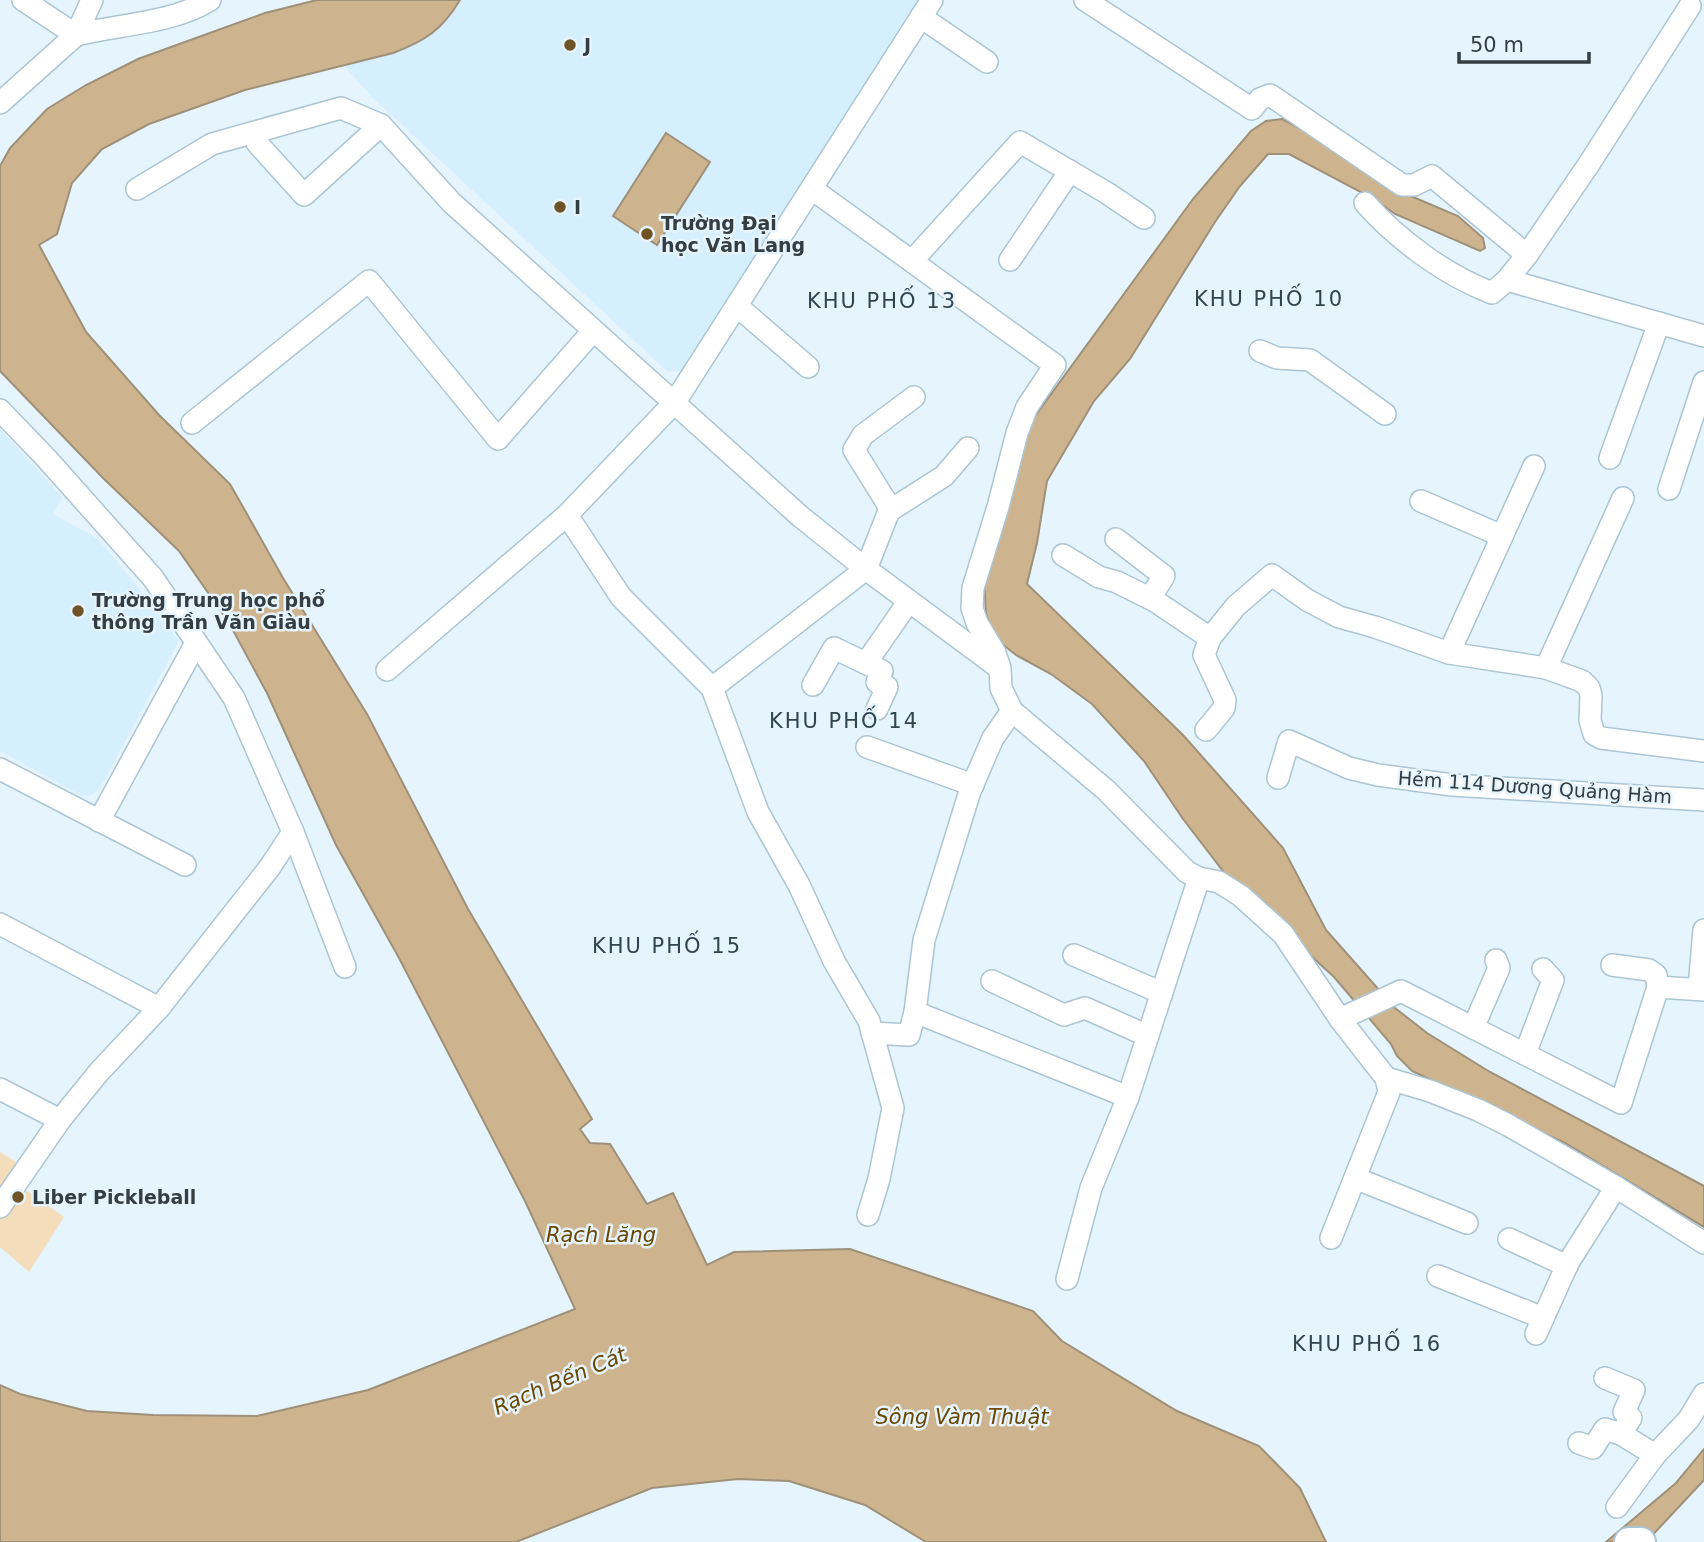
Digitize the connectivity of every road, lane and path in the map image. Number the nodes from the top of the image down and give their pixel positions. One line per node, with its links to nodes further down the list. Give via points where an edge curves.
1 (23, 0): 7 (street)
2 (92, 0): 7 (street)
3 (210, 0): 7 (street, via 131,26)
4 (1085, 0): 17 (street, via 1252,109 1270,95 1402,185 1432,176)
5 (1690, 6): 17 (street)
6 (927, 8): 8 (street); 14 (street)
7 (76, 35): 9 (street)
8 (987, 62)
9 (0, 103)
10 (381, 125): 11 (street, via 304,195); 13 (street, via 341,108 212,144); 23 (street, via 451,202)
11 (257, 143)
12 (1070, 171): 16 (street); 18 (street); 19 (street, via 1020,142)
13 (137, 189)
14 (812, 189): 19 (street); 21 (street)
15 (1365, 203): 20 (street, via 1396,233 1465,279 1492,293)
16 (1144, 218)
17 (1527, 255): 20 (street)
18 (1010, 260)
19 (912, 261): 51 (street, via 1055,365 1027,407 1017,433 973,588 976,623)
20 (1507, 280): 22 (street)
21 (737, 306): 26 (street); 29 (street)
22 (1658, 323): 24 (street); 34 (street)
23 (593, 331): 29 (street); 32 (street, via 498,439 369,281)
24 (1704, 335)
25 (1260, 351): 31 (street, via 1277,358 1310,360)
26 (808, 367)
27 (1704, 382): 36 (street)
28 (914, 397): 39 (street, via 863,435 854,450)
29 (675, 402): 40 (street); 44 (street)
30 (0, 410): 48 (street, via 153,578)
31 (1385, 414)
32 (192, 423)
33 (968, 448): 39 (street, via 944,476)
34 (1610, 458)
35 (1534, 466): 41 (street)
36 (1669, 489)
37 (1623, 498): 52 (street)
38 (1421, 501): 41 (street)
39 (889, 512): 44 (street)
40 (567, 515): 53 (street); 55 (street, via 621,597)
41 (1502, 536): 49 (street)
42 (1116, 539): 45 (street, via 1164,576)
43 (1063, 555): 45 (street, via 1098,577)
44 (866, 569): 46 (street); 55 (street)
45 (1150, 598): 47 (street)
46 (909, 601): 50 (street); 51 (street)
47 (1210, 638): 49 (street, via 1236,606 1272,575 1339,617); 58 (street, via 1204,655 1225,700)
48 (196, 643): 65 (street); 66 (street, via 234,698)
49 (1449, 653): 52 (street)
50 (866, 663): 54 (street, via 834,648); 56 (street, via 882,671 877,682 887,687)
51 (1000, 668): 57 (street, via 1001,688)
52 (1546, 668): 60 (street, via 1589,688 1590,720 1594,734 1601,738)
53 (387, 670)
54 (813, 685)
55 (712, 688): 84 (street, via 758,812)
56 (877, 709)
57 (1012, 711): 63 (street, via 993,738); 68 (street, via 1098,783 1172,858)
58 (1206, 730)
59 (867, 747): 63 (street)
60 (1704, 751)
61 (0, 769): 65 (street)
62 (1278, 778): 64 (street, Hẻm 114 Dương Quảng Hàm, via 1289,741 1349,768 1378,775 1452,785)
63 (973, 785): 81 (street, via 924,940)
64 (1704, 800)
65 (99, 821): 67 (street)
66 (293, 832): 74 (street); 80 (street)
67 (184, 865)
68 (1199, 878): 79 (street); 82 (street, via 1219,882 1241,896 1283,934)
69 (0, 925): 80 (street)
70 (1704, 930): 78 (street)
71 (1074, 955): 79 (street)
72 (1496, 960): 83 (street, via 1499,968)
73 (1612, 965): 77 (street, via 1649,970 1656,975)
74 (345, 967)
75 (1543, 969): 86 (street, via 1553,980)
76 (992, 981): 85 (street, via 1064,1015 1085,1008)
77 (1658, 987): 78 (street); 86 (street, via 1621,1103)
78 (1701, 989)
79 (1162, 993): 85 (street)
80 (159, 1008): 90 (street)
81 (915, 1012): 84 (street, via 909,1035); 89 (street)
82 (1340, 1019): 83 (street, via 1401,991); 87 (street)
83 (1473, 1028): 86 (street)
84 (872, 1033): 94 (street, via 893,1108)
85 (1148, 1036): 89 (street)
86 (1525, 1054)
87 (1386, 1078): 91 (street, via 1388,1091); 92 (street, via 1478,1110)
88 (0, 1089): 90 (street)
89 (1128, 1097): 101 (street, via 1091,1188)
90 (60, 1120): 93 (street)
91 (1354, 1178): 95 (street); 96 (street)
92 (1616, 1187): 98 (street); 99 (street)
93 (0, 1207)
94 (869, 1214)
95 (1467, 1223)
96 (1331, 1238)
97 (1509, 1239): 99 (street)
98 (1704, 1242)
99 (1567, 1266): 100 (street, via 1540,1326)
100 (1438, 1276)
101 (1067, 1279)
102 (1605, 1378): 104 (street, via 1634,1390 1624,1412 1631,1418)
103 (1704, 1394): 106 (street, via 1689,1419)
104 (1621, 1434): 105 (street, via 1605,1429 1593,1448); 106 (street)
105 (1579, 1443)
106 (1655, 1455): 107 (street)
107 (1617, 1507)
108 (1629, 1542): 109 (main road)
109 (1641, 1542)

